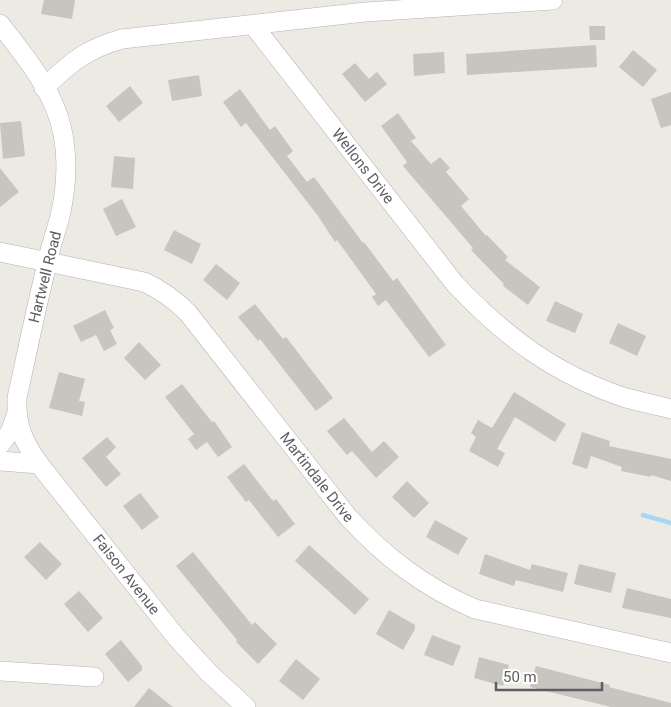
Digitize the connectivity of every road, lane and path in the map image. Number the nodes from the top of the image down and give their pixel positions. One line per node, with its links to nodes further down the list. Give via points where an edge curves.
1 (553, 0): 2 (street)
2 (475, 2): 4 (street)
3 (0, 24): 5 (street, Hartwell Road)
4 (253, 25): 5 (street, via 122,39 103,44 70,63); 8 (street, Wellons Drive, via 455,284 480,310 527,349 571,376 597,388)
5 (44, 88): 7 (street, Hartwell Road, via 60,122 66,170 64,196)
6 (0, 252): 7 (street, Martindale Drive)
7 (47, 261): 9 (street, Hartwell Road, via 17,398); 13 (street, Martindale Drive, via 144,282 175,300 348,517 370,541 424,582 475,609)
8 (671, 409)
9 (17, 413): 10 (street, via 10,432); 12 (street, Hartwell Road, via 25,444)
10 (0, 445)
11 (0, 461): 12 (street)
12 (39, 464): 16 (street, Faison Avenue, via 176,637 208,673)
13 (671, 653)
14 (0, 672): 15 (street)
15 (94, 677)
16 (246, 707)

